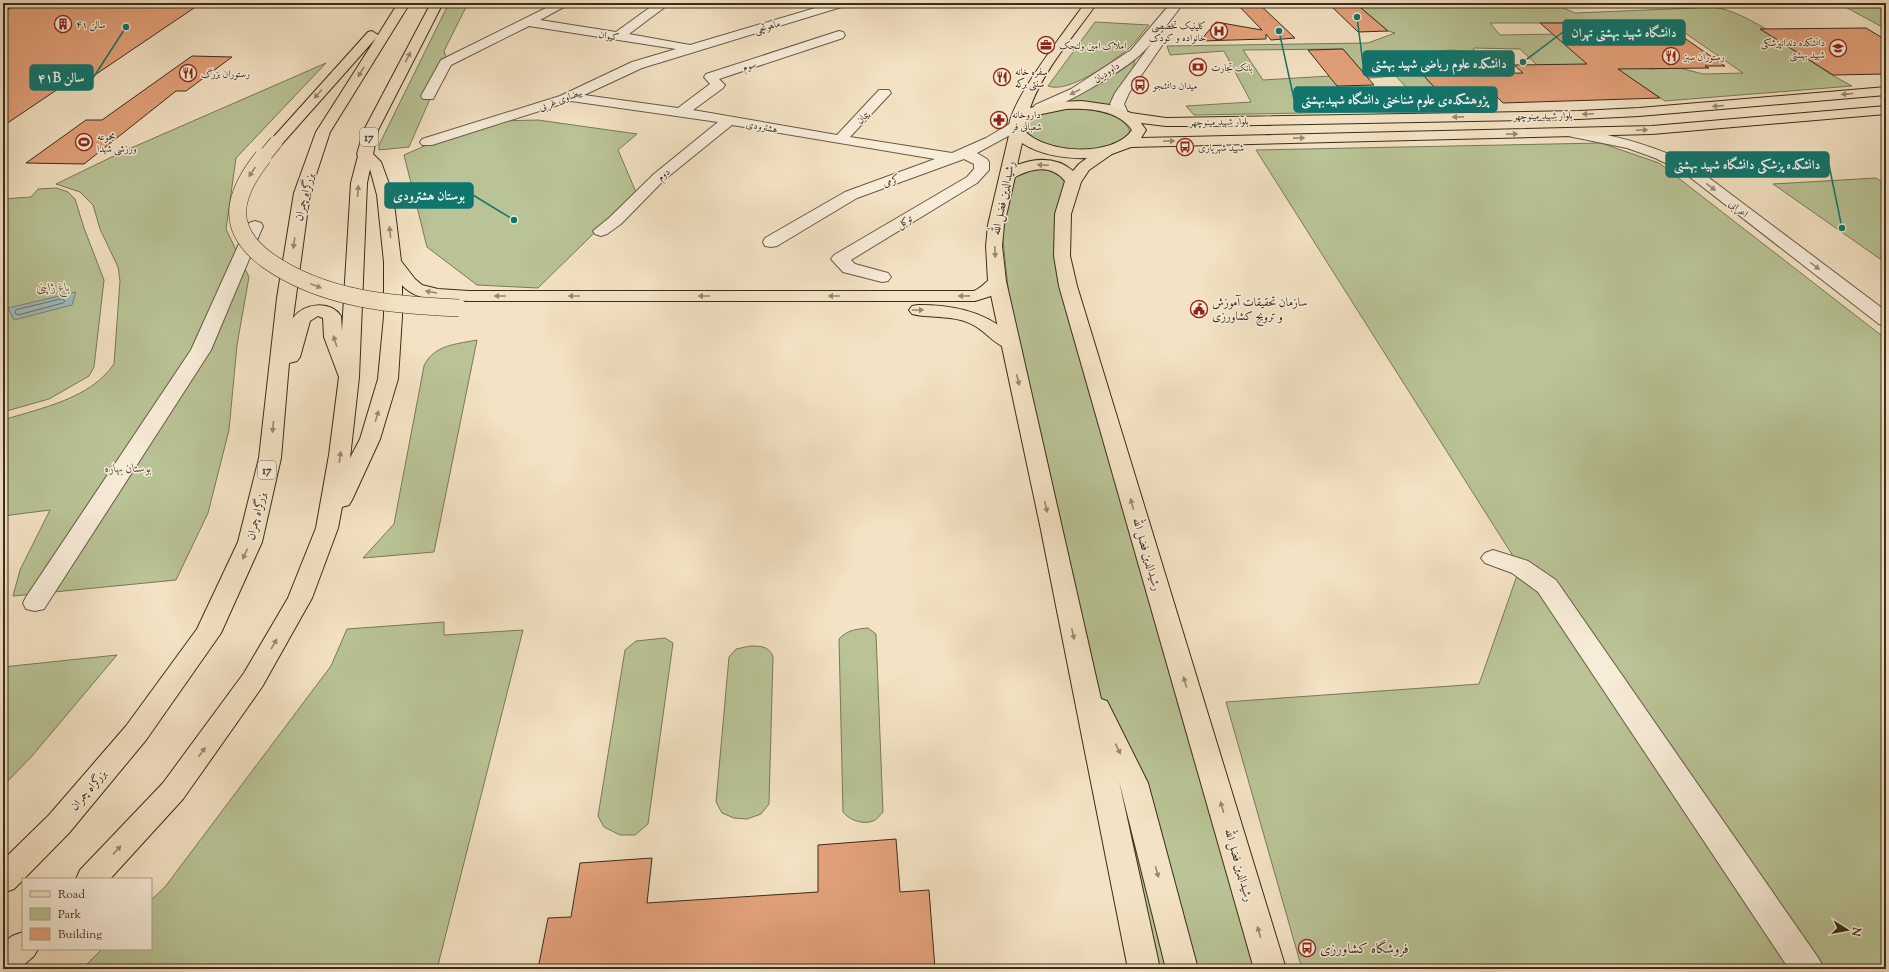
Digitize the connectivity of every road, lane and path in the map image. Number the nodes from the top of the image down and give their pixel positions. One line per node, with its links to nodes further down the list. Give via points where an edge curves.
1 (401, 3): 45 (main road, one-way to 45, bridge, via 276,142 245,184 237,210 242,233 255,250 285,272 330,292 385,302 459,308 936,310 964,315 987,325)
2 (404, 3): 47 (main road, بزرگراه چمران / 17, one-way to 47, via 323,132 302,193 286,298)
3 (437, 3): 34 (main road, 17, one-way to 3, via 371,130)
4 (565, 3): 10 (street)
5 (844, 3): 13 (street, ماهوتچی)
6 (1091, 3): 28 (main road, رشیدالدین فضل الله, via 1032,88)
7 (1177, 3): 17 (street, داوودیان)
8 (1191, 3): 17 (street, داوودیان)
9 (661, 5): 12 (street)
10 (527, 22): 12 (street, کیوان); 21 (street, via 447,56 446,64)
11 (839, 35): 18 (street, سوم)
12 (618, 37): 15 (street, کیوان)
13 (729, 37): 14 (street); 15 (street, ماهوتچی)
14 (744, 44)
15 (690, 48): 22 (street, بیضاوی غربی, via 632,67)
16 (758, 50): 18 (street)
17 (1142, 54): 23 (street, داوودیان, one-way to 23, via 1076,92); 26 (street, داوودیان, via 1140,68 1117,104)
18 (772, 57): 25 (street, سوم, via 711,77 718,85)
19 (1886, 91): 26 (main road, بلوار شهید مینوچهر, one-way to 26, via 1580,115 1205,122 1166,122)
20 (884, 93): 30 (street, پیمان)
21 (428, 96)
22 (570, 97): 25 (street, هشترودی); 31 (street, بیضاوی غربی)
23 (1040, 108): 26 (main road, بلوار شهید مینوچهر, via 1079,105 1107,109); 28 (main road, via 1023,116)
24 (1886, 110): 29 (main road, بلوار شهید مینوچهر, one-way to 24, via 1652,130)
25 (682, 112): 27 (street, هشترودی)
26 (1124, 115): 32 (main road, via 1135,123 1139,130)
27 (729, 120): 30 (street, هشترودی); 39 (street, دوم, via 659,177 615,221)
28 (1017, 126): 33 (main road, via 1023,139 1050,150 1082,153); 35 (street, کرمی); 36 (main road, رشیدالدین فضل الله)
29 (1573, 133): 32 (main road, بلوار شهید مینوچهر, one-way to 29); 44 (street, اعرابی, one-way to 44, via 1641,147 1687,168)
30 (840, 140): 35 (street, هشترودی)
31 (427, 142)
32 (1130, 143): 33 (main road, بلوار شهید مینوچهر)
33 (1107, 151): 37 (main road, رشیدالدین فضل الله, via 1084,167)
34 (364, 154): 41 (main road, one-way to 34, via 386,202 379,173 374,162); 46 (main road, 17, one-way to 34, via 359,183)
35 (964, 154): 36 (street, via 994,150 1002,154); 40 (street, کرمی, via 850,195); 42 (street, توکل, via 982,162 982,170 972,180 840,259 849,268)
36 (1009, 170): 37 (main road, one-way to 36, via 1066,171 1046,164); 43 (main road, رشیدالدین فضل الله, one-way to 43, via 996,226 994,246)
37 (1073, 181): 58 (main road, رشیدالدین فضل الله, one-way to 37, via 1068,286 1062,256 1062,233 1063,214)
38 (255, 226): 50 (street, via 201,350)
39 (601, 231)
40 (770, 242)
41 (393, 262): 43 (main road, one-way to 41, via 992,289 975,296 470,296 421,290 412,286); 48 (main road, one-way to 41, via 370,439 388,379 394,316)
42 (882, 277)
43 (997, 281): 45 (main road, رشیدالدین فضل الله)
44 (1886, 320)
45 (1010, 344): 51 (main road, رشیدالدین فضل الله, one-way to 51)
46 (349, 377): 47 (main road, one-way to 47, via 333,337 332,316 325,311 311,312 301,320); 48 (main road, 17, one-way to 46, via 340,455)
47 (276, 394): 53 (main road, بزرگراه چمران / 17, one-way to 53, via 270,458 250,542 208,633 136,733 59,824)
48 (327, 528): 52 (main road, 17, one-way to 48, via 173,791 253,680 300,598)
49 (1493, 558): 59 (street, via 1520,567 1547,586)
50 (35, 603)
51 (1082, 676): 56 (main road, رشیدالدین فضل الله); 57 (main road, one-way to 57, via 1134,783)
52 (92, 878)
53 (3, 880)
54 (22, 947): 55 (main road)
55 (3, 963)
56 (1144, 969)
57 (1182, 969)
58 (1270, 969)
59 (1808, 969)

